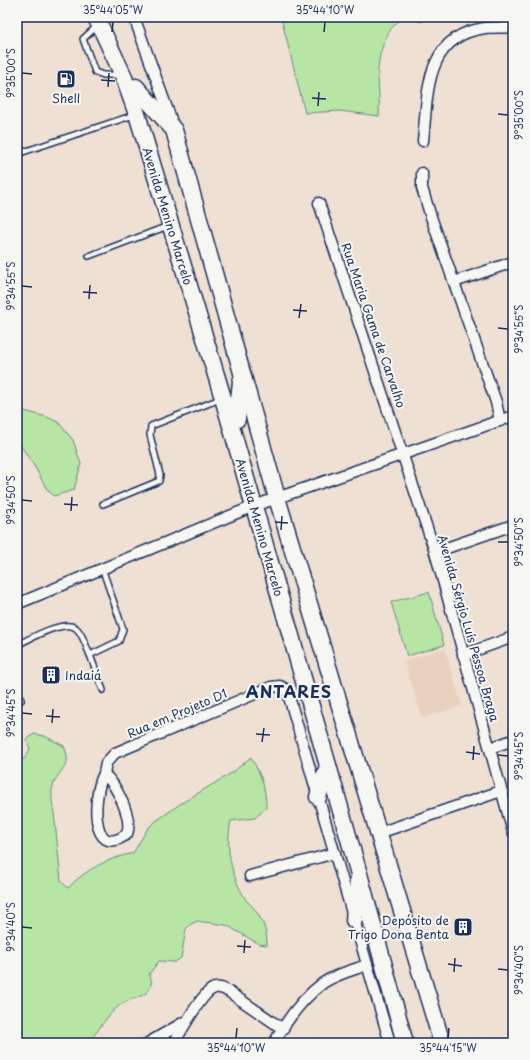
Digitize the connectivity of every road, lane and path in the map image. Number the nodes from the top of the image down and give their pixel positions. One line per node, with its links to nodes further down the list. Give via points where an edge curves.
1 (134, 17): 7 (street)
2 (101, 19): 4 (main road, Avenida Menino Marcelo); 4 (lane, via 82,39 95,72 103,75); 5 (main road, Avenida Menino Marcelo)
3 (513, 27): 8 (street, via 485,28 471,32 443,49 429,80)
4 (123, 75): 6 (main road, Avenida Menino Marcelo)
5 (136, 87): 7 (main road); 19 (main road, Avenida Menino Marcelo, via 162,160)
6 (137, 114): 9 (lane); 12 (main road, Avenida Menino Marcelo)
7 (174, 130): 16 (main road)
8 (423, 141)
9 (17, 154)
10 (422, 173): 15 (street, via 422,188 426,202)
11 (319, 203): 21 (street, Rua Maria Gama de Carvalho)
12 (171, 225): 13 (lane); 17 (main road, Avenida Menino Marcelo)
13 (89, 256)
14 (513, 262): 15 (street)
15 (454, 282): 20 (street, via 496,402)
16 (242, 370): 19 (main road); 22 (main road)
17 (223, 398): 22 (main road, Avenida Menino Marcelo); 23 (lane, via 151,426 150,435 160,475 159,481)
18 (513, 416): 20 (street)
19 (237, 419): 22 (main road, Avenida Menino Marcelo)
20 (500, 421): 21 (street)
21 (404, 455): 22 (street); 25 (street, Avenida Sérgio Luís Pessoa Braga)
22 (264, 502): 26 (street); 37 (main road, Avenida Menino Marcelo); 42 (main road); 55 (main road, Avenida Menino Marcelo)
23 (103, 504)
24 (513, 525): 25 (street)
25 (435, 552): 31 (street, Avenida Sérgio Luís Pessoa Braga)
26 (102, 568): 27 (street); 30 (lane, via 123,629 119,641)
27 (17, 604)
28 (513, 637): 31 (street)
29 (17, 645): 30 (lane, via 67,625 74,626 80,632)
30 (90, 655): 32 (lane)
31 (463, 655): 36 (street, Avenida Sérgio Luís Pessoa Braga)
32 (104, 690)
33 (17, 691): 34 (lane)
34 (21, 700)
35 (513, 740): 36 (street)
36 (490, 748): 39 (street, Avenida Sérgio Luís Pessoa Braga)
37 (328, 766): 40 (main road); 44 (main road, Avenida Menino Marcelo)
38 (104, 774): 38 (street, Rua em Projeto D1, via 98,792 97,826 106,840 118,840 127,834 129,820 115,787); 40 (street, Rua em Projeto D1, via 106,763 115,753 271,686 280,686 288,694)
39 (501, 791): 41 (street, Avenida Sérgio Luís Pessoa Braga); 42 (street)
40 (318, 797): 43 (street)
41 (513, 832)
42 (379, 833): 56 (main road)
43 (334, 853): 45 (street); 46 (street)
44 (359, 874): 46 (main road); 54 (main road, Avenida Menino Marcelo)
45 (250, 876)
46 (354, 920): 47 (street)
47 (367, 966): 49 (street, via 324,982 311,993); 53 (street)
48 (187, 1021): 49 (street, via 208,991 222,988); 51 (street); 52 (street)
49 (282, 1029): 50 (street)
50 (276, 1042)
51 (148, 1043)
52 (174, 1043)
53 (390, 1043)
54 (405, 1043)
55 (417, 1043)
56 (442, 1043)

